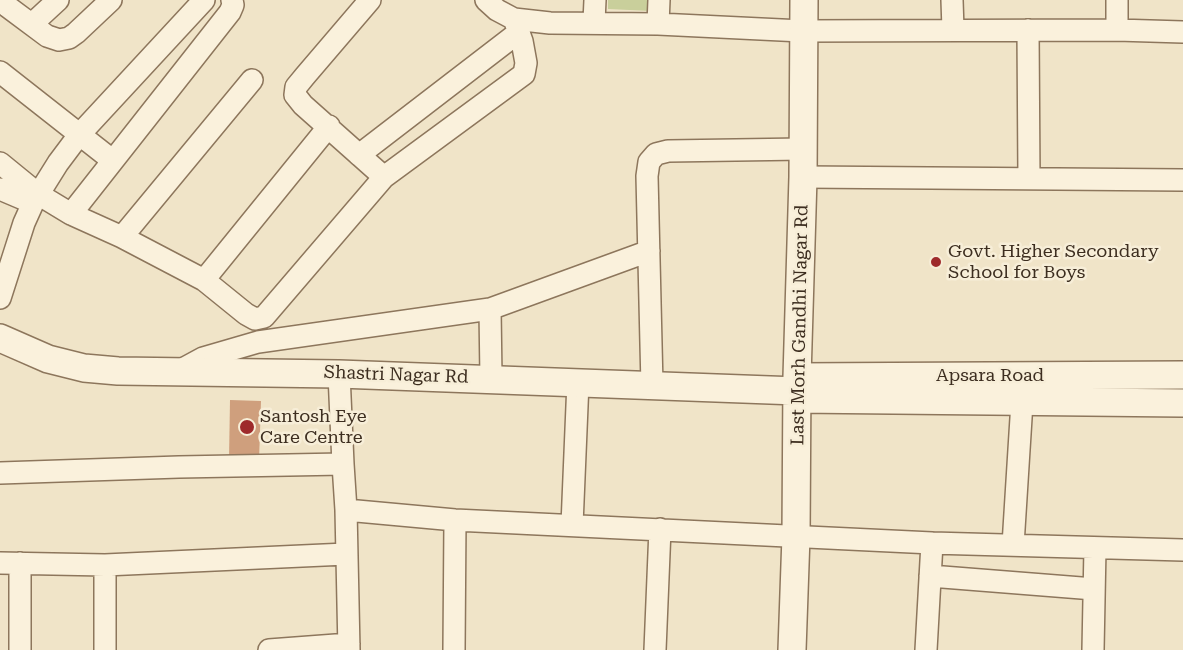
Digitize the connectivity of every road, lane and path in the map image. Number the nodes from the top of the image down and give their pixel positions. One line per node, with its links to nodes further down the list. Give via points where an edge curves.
1 (58, 0): 14 (street)
2 (111, 0): 14 (street, via 69,38 47,36)
3 (204, 0): 25 (street)
4 (232, 0): 28 (street, via 230,12)
5 (370, 0): 24 (street, via 296,87 303,105)
6 (486, 0): 16 (street)
7 (595, 0): 13 (street)
8 (659, 0): 15 (street)
9 (804, 0): 20 (street, Last Morh Gandhi Nagar Rd)
10 (952, 0): 17 (street)
11 (1117, 0): 19 (street)
12 (0, 1): 14 (street)
13 (594, 22): 15 (street); 16 (street)
14 (32, 24)
15 (658, 24): 20 (street)
16 (516, 26): 27 (street); 30 (street, via 526,63 524,74)
17 (953, 30): 18 (street); 20 (street)
18 (1028, 30): 19 (street); 32 (street)
19 (1117, 30): 21 (street)
20 (802, 31): 26 (street, Last Morh Gandhi Nagar Rd)
21 (1183, 32)
22 (0, 72): 25 (street)
23 (252, 80): 37 (street)
24 (329, 126): 27 (street); 39 (street)
25 (79, 135): 28 (street); 35 (street)
26 (803, 149): 31 (street, Last Morh Gandhi Nagar Rd); 38 (street, via 656,154 649,162 647,176)
27 (359, 155): 30 (street)
28 (112, 160): 36 (street)
29 (0, 163): 35 (street)
30 (384, 177): 42 (street, via 264,317)
31 (803, 177): 32 (street); 52 (street, Last Morh Gandhi Nagar Rd)
32 (1029, 179): 33 (street)
33 (1183, 180)
34 (0, 189): 35 (street)
35 (36, 199): 36 (street); 40 (street)
36 (71, 214): 37 (street)
37 (122, 237): 39 (street)
38 (649, 251): 41 (street); 51 (street)
39 (204, 280): 42 (street)
40 (1, 291)
41 (490, 309): 44 (street); 49 (street)
42 (255, 319): 44 (street)
43 (0, 338): 45 (street, Shastri Nagar Rd, via 48,359 84,368)
44 (258, 342): 45 (street, via 203,358); 46 (street)
45 (178, 371): 46 (street, Shastri Nagar Rd)
46 (263, 372): 47 (street, Shastri Nagar Rd)
47 (339, 374): 49 (street, Shastri Nagar Rd); 55 (street)
48 (1183, 375): 52 (street, Apsara Road)
49 (491, 378): 50 (street, Shastri Nagar Rd)
50 (578, 382): 51 (street, Shastri Nagar Rd); 59 (street)
51 (652, 386): 52 (street, Shastri Nagar Rd)
52 (797, 389): 53 (street, Apsara Road); 61 (street, Last Morh Gandhi Nagar Rd)
53 (1022, 402): 54 (street, Apsara Road); 63 (street)
54 (1183, 403)
55 (343, 464): 56 (street); 57 (street)
56 (0, 473)
57 (346, 510): 58 (street); 66 (street)
58 (455, 520): 59 (street); 75 (street)
59 (572, 525): 60 (street)
60 (660, 529): 61 (street); 76 (street)
61 (796, 536): 62 (street); 77 (street, Last Morh Gandhi Nagar Rd)
62 (932, 543): 63 (street); 69 (street)
63 (1013, 545): 64 (street)
64 (1095, 548): 65 (street); 70 (street)
65 (1183, 550)
66 (346, 554): 68 (street); 71 (street)
67 (10, 563): 68 (street); 72 (street)
68 (105, 565): 73 (street)
69 (930, 576): 70 (street); 78 (street)
70 (1094, 589): 79 (street)
71 (349, 647): 74 (street)
72 (20, 650)
73 (105, 650)
74 (269, 650)
75 (454, 650)
76 (655, 650)
77 (792, 650)
78 (926, 650)
79 (1093, 650)

